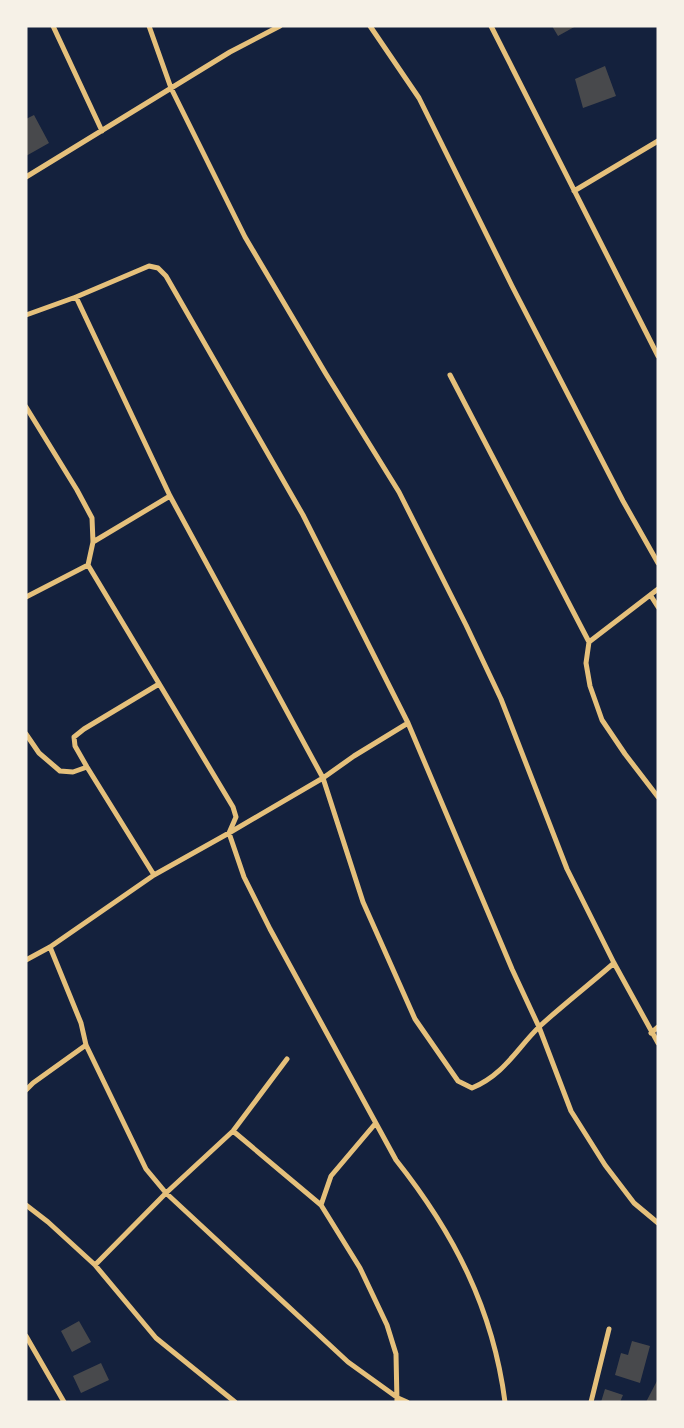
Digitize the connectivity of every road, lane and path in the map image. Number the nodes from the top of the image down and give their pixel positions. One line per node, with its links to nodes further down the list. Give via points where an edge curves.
1 (53, 26): 8 (street)
2 (149, 26): 7 (street)
3 (280, 26): 6 (street)
4 (370, 26): 19 (street, via 419,98 516,295)
5 (491, 26): 11 (street)
6 (270, 28): 7 (street)
7 (172, 88): 8 (street); 36 (street, via 245,237 404,501 502,698 567,869)
8 (102, 130): 10 (street)
9 (658, 141): 11 (street)
10 (26, 177)
11 (574, 191): 14 (street)
12 (76, 297): 13 (street); 17 (street); 27 (street, via 149,266 158,268 166,276 303,515)
13 (26, 315)
14 (658, 356)
15 (450, 375): 25 (street)
16 (26, 408): 18 (street, via 92,518)
17 (170, 496): 18 (street); 30 (street)
18 (93, 542): 20 (street)
19 (658, 563)
20 (88, 565): 23 (street); 26 (street)
21 (658, 589): 22 (street)
22 (651, 596): 24 (street); 25 (street)
23 (26, 597)
24 (658, 607)
25 (589, 642): 31 (street, via 586,663 602,720)
26 (159, 684): 29 (street, via 74,737 75,746); 32 (street, via 233,807 236,817)
27 (408, 723): 30 (street); 37 (street)
28 (26, 734): 29 (street, via 39,753 60,771 73,772)
29 (87, 767): 33 (street)
30 (323, 778): 32 (street); 37 (street, via 363,902 385,954 415,1019 458,1081 472,1088 481,1084 509,1062)
31 (658, 797)
32 (229, 833): 33 (street); 44 (street, via 244,877 270,929)
33 (154, 875): 34 (street)
34 (50, 947): 35 (street); 41 (street, via 81,1023)
35 (26, 960)
36 (614, 963): 37 (street); 39 (street)
37 (539, 1027): 49 (street, via 571,1111 634,1203)
38 (658, 1027): 39 (street)
39 (651, 1033): 40 (street)
40 (658, 1043)
41 (86, 1045): 43 (street); 46 (street, via 146,1168)
42 (287, 1059): 45 (street)
43 (26, 1090)
44 (375, 1124): 48 (street, via 331,1176); 57 (street, via 396,1160 436,1215 469,1276 492,1336)
45 (233, 1131): 46 (street); 48 (street)
46 (166, 1194): 50 (street); 53 (street, via 348,1362)
47 (26, 1205): 50 (street)
48 (321, 1205): 53 (street, via 360,1268 387,1325 396,1354)
49 (658, 1223)
50 (95, 1265): 55 (street, via 156,1338)
51 (609, 1329): 58 (street)
52 (26, 1336): 54 (street)
53 (398, 1400): 56 (street)
54 (64, 1402)
55 (235, 1402)
56 (407, 1402)
57 (505, 1402)
58 (591, 1402)

